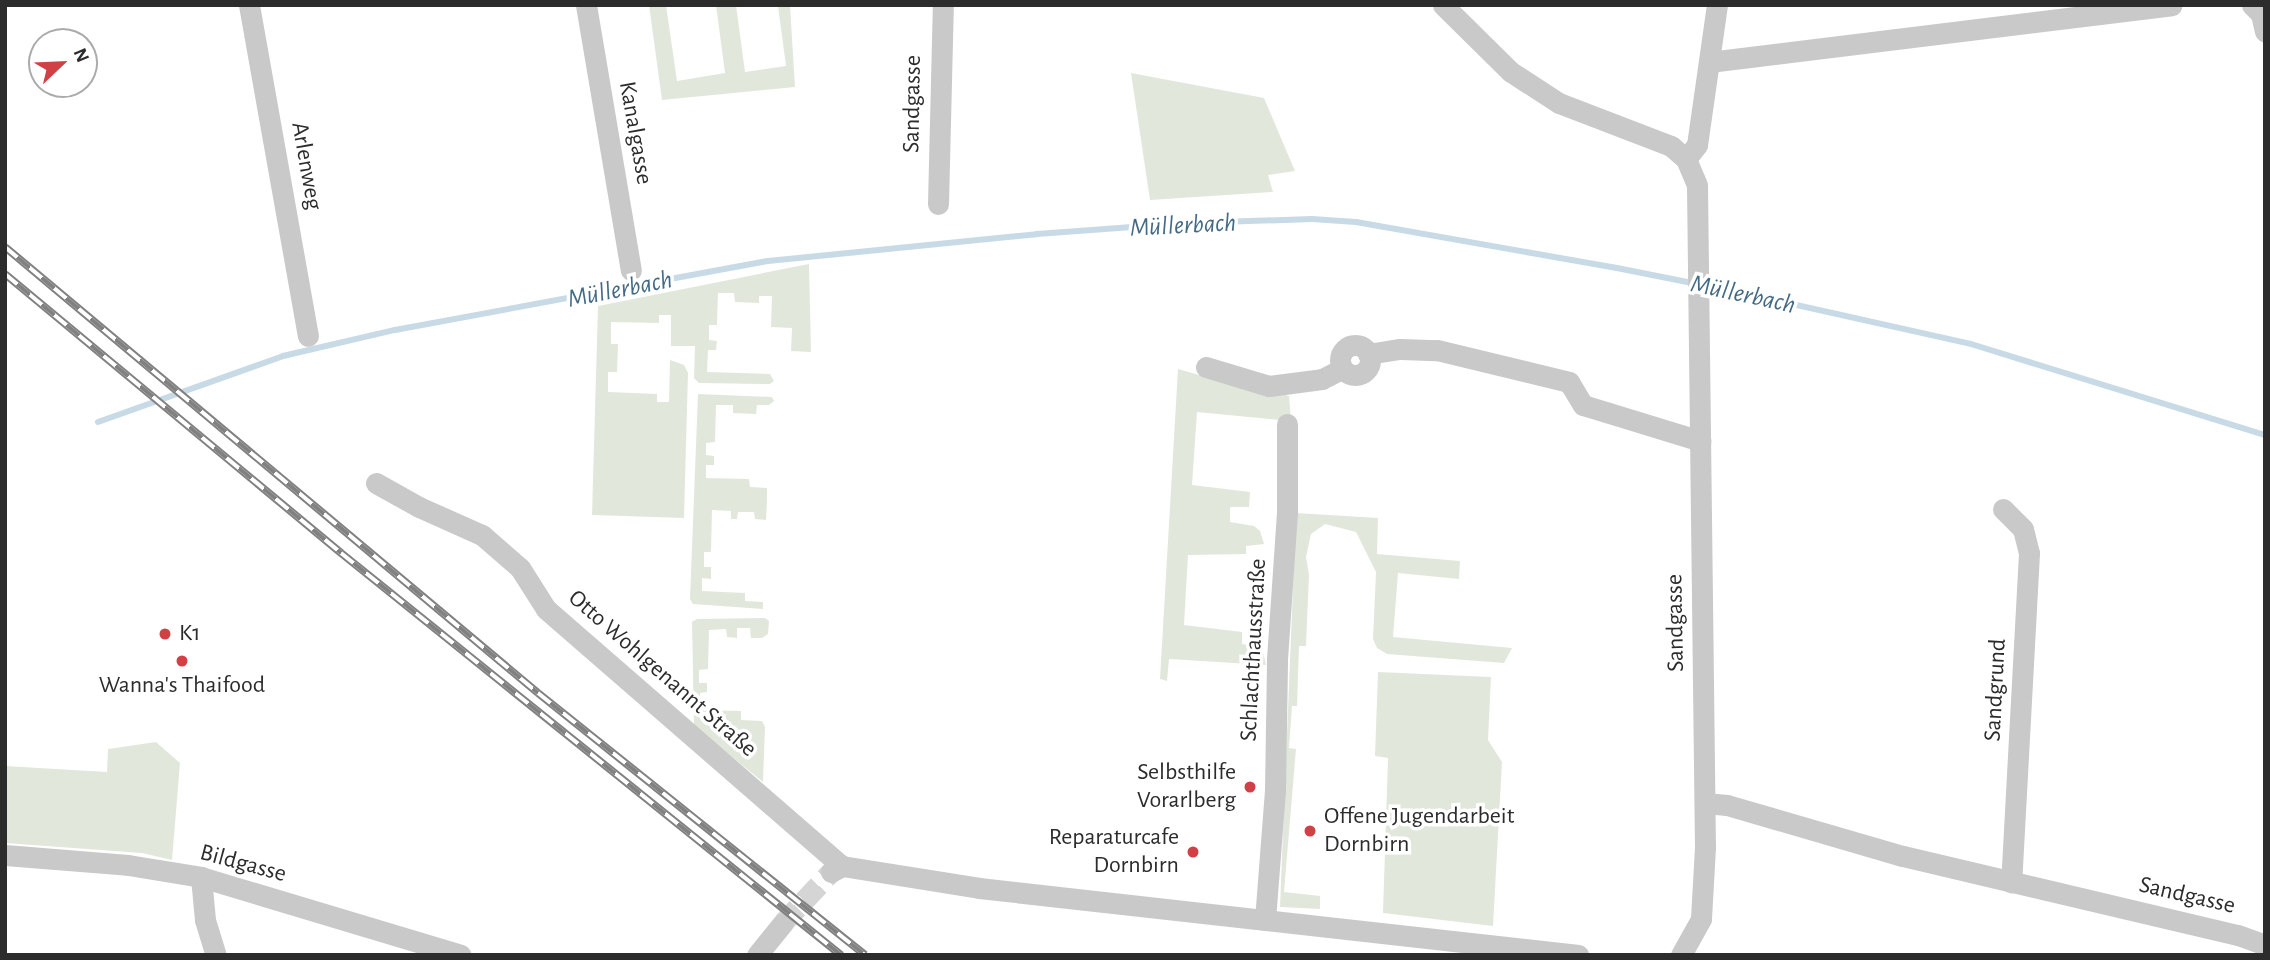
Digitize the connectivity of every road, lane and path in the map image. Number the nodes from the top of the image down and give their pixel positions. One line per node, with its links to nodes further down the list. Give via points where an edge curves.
1 (249, 5): 13 (street, Arlenweg)
2 (586, 5): 12 (street, Kanalgasse)
3 (943, 5): 11 (street, Sandgasse)
4 (1443, 5): 10 (street, via 1511,72 1549,97 1671,146)
5 (1717, 5): 9 (street)
6 (2171, 5): 9 (street)
7 (2252, 5): 8 (street, via 2262,14)
8 (2265, 32)
9 (1709, 62): 10 (street, via 1697,145)
10 (1686, 159): 16 (street, Sandgasse, via 1697,185)
11 (938, 204)
12 (631, 270)
13 (308, 336)
14 (1206, 367): 16 (street, via 1269,386 1322,379 1342,369 1361,374 1369,366 1368,354 1437,350 1569,382 1583,405)
15 (1287, 424): 23 (street, Schlachthausstraße, via 1275,790)
16 (1701, 441): 19 (street, Sandgasse)
17 (376, 483): 23 (street, Otto Wohlgenannt Straße, via 482,534 520,568 546,609 836,869)
18 (2003, 509): 22 (street, Sandgrund, via 2023,529 2029,553)
19 (1705, 803): 22 (street, Sandgasse, via 1727,805); 31 (street, via 1701,919)
20 (5, 855): 21 (street, Bildgasse, via 128,865)
21 (201, 877): 27 (street, via 205,920); 28 (street, Bildgasse)
22 (2011, 883): 25 (street, Sandgasse)
23 (1265, 920): 26 (street)
24 (783, 923): 29 (street)
25 (2265, 945)
26 (1569, 954): 30 (street)
27 (216, 955)
28 (461, 955)
29 (757, 955)
30 (1578, 955)
31 (1682, 955)

